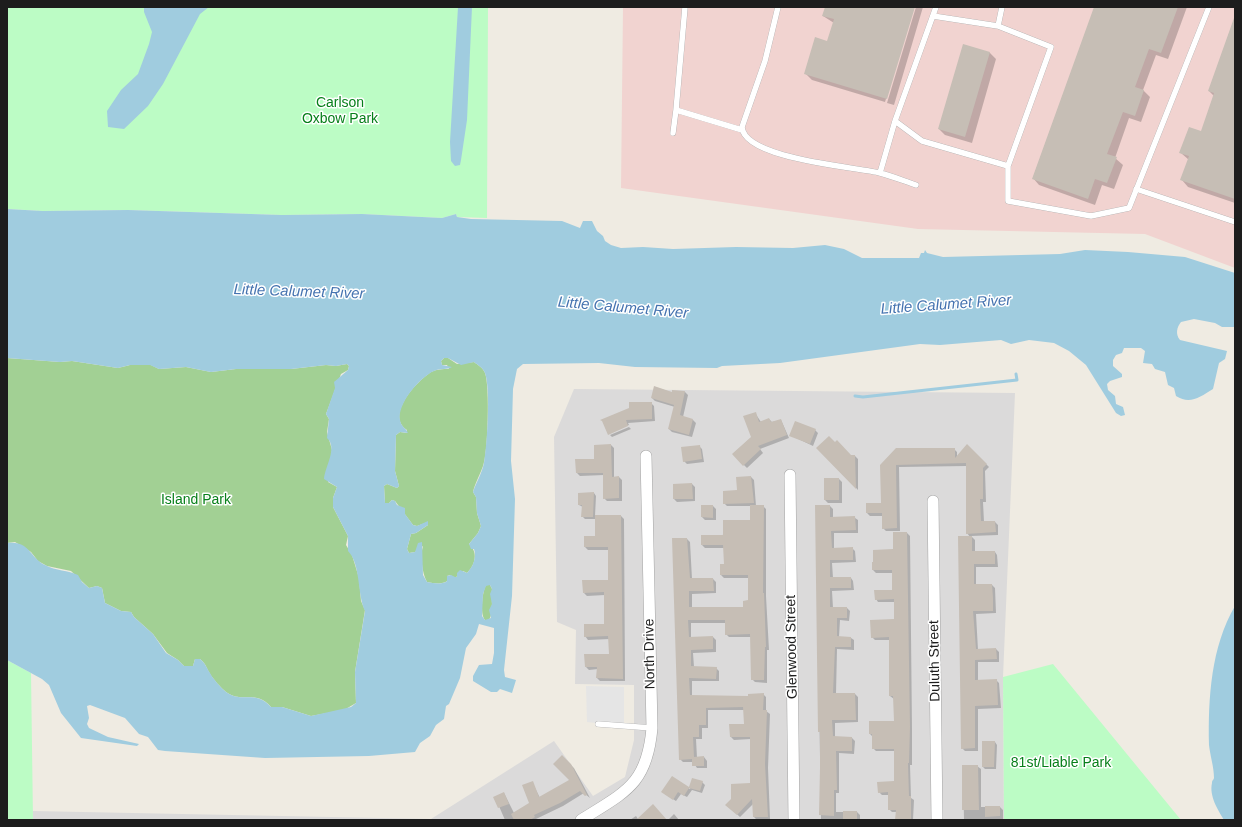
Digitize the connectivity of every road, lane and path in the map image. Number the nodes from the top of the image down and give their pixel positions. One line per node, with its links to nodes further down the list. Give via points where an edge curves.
1 (685, 7): 8 (lane)
2 (778, 7): 10 (lane)
3 (936, 7): 6 (lane)
4 (1002, 7): 7 (lane)
5 (1209, 7): 15 (lane)
6 (933, 16): 7 (lane); 9 (lane)
7 (998, 26): 12 (lane, via 1051,47)
8 (676, 110): 10 (lane); 11 (lane)
9 (895, 121): 12 (lane, via 922,141); 13 (lane)
10 (742, 130): 13 (lane, via 755,143 779,153 816,163)
11 (673, 133)
12 (1008, 166): 15 (lane, via 1008,201 1091,216 1128,208)
13 (880, 173): 14 (lane)
14 (916, 184)
15 (1136, 189): 16 (lane)
16 (1235, 222)
17 (646, 456): 21 (street, North Drive)
18 (790, 475): 23 (street, Glenwood Street)
19 (933, 501): 24 (street, Duluth Street)
20 (598, 724): 21 (lane)
21 (652, 728): 22 (street, North Drive, via 650,747 641,773 627,791)
22 (581, 820)
23 (794, 820)
24 (937, 820)

